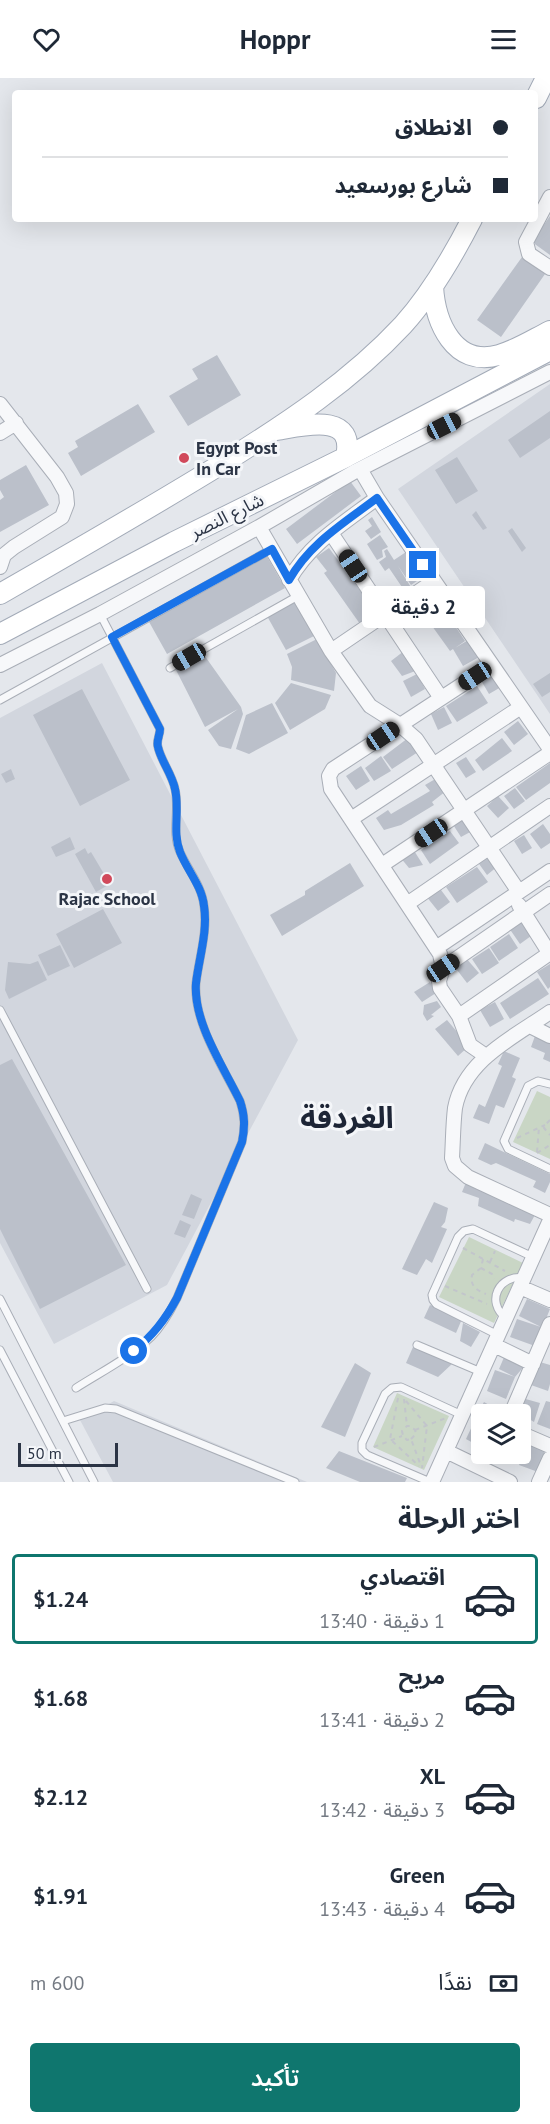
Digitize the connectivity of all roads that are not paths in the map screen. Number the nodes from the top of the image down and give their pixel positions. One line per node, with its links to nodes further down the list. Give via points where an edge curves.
1 (546, 78): 2 (main road)
2 (538, 94)
3 (550, 197): 4 (street)
4 (538, 220)
5 (470, 222): 8 (main road)
6 (537, 222): 7 (street, via 526,242 529,254)
7 (550, 268)
8 (433, 286): 9 (main road, via 436,310 446,333 453,344 474,356 498,356); 14 (main road, via 375,352)
9 (550, 331)
10 (550, 350): 16 (main road, شارع النصر)
11 (550, 372): 16 (street)
12 (0, 404): 13 (street)
13 (16, 423): 15 (street); 21 (street, via 57,477 67,504 62,517 4,555)
14 (273, 431): 16 (main road, via 321,423 333,426 345,439); 25 (main road, via 149,509)
15 (0, 433)
16 (353, 463): 17 (street); 18 (street); 29 (main road, شارع النصر, via 174,542)
17 (377, 498): 19 (street); 24 (street)
18 (259, 527): 20 (street); 27 (street)
19 (331, 533): 23 (street, via 306,554); 28 (street)
20 (272, 549): 23 (street); 30 (lane)
21 (0, 567)
22 (0, 572): 25 (street)
23 (289, 580): 26 (street)
24 (435, 581): 28 (street); 33 (street)
25 (1, 593)
26 (298, 596): 31 (street); 34 (lane)
27 (100, 614): 30 (lane); 32 (street)
28 (385, 614): 31 (street); 35 (street)
29 (0, 634)
30 (112, 637): 36 (lane); 76 (lane, via 160,729 157,745 175,788 179,850 204,906 196,1002 200,1020 240,1101 245,1128 166,1318 134,1351)
31 (331, 651): 38 (street, via 370,706)
32 (0, 665)
33 (492, 665): 35 (street); 37 (street)
34 (170, 668)
35 (441, 698): 38 (street)
36 (0, 699)
37 (521, 707): 39 (street); 40 (street)
38 (400, 724): 40 (street, via 416,739); 43 (street, via 333,769 329,776 331,789)
39 (550, 751): 42 (street)
40 (432, 766): 42 (street); 43 (street)
41 (550, 806): 44 (street)
42 (463, 811): 44 (street); 45 (street)
43 (351, 819): 45 (street)
44 (489, 848): 47 (street); 49 (street)
45 (382, 865): 49 (street)
46 (550, 871): 47 (street)
47 (516, 894): 50 (street); 51 (street)
48 (550, 894): 50 (street)
49 (407, 904): 51 (street)
50 (524, 912): 52 (street); 53 (street)
51 (436, 948): 53 (street)
52 (550, 954): 56 (street)
53 (443, 968): 56 (street, via 440,988)
54 (0, 1010): 66 (lane)
55 (550, 1012): 57 (street)
56 (459, 1016): 59 (street, via 470,1045)
57 (530, 1026): 58 (street); 59 (street)
58 (550, 1036)
59 (486, 1056): 62 (street, via 462,1087 456,1107 452,1158 455,1166 468,1177)
60 (550, 1084): 61 (lane, via 538,1081 528,1086 504,1141 508,1149)
61 (550, 1169)
62 (550, 1215)
63 (550, 1220): 64 (street)
64 (533, 1257): 65 (street); 70 (lane, via 468,1229 460,1233 432,1294 436,1304)
65 (520, 1280): 68 (street); 70 (street, via 502,1313)
66 (147, 1289)
67 (0, 1299): 79 (lane)
68 (550, 1300)
69 (550, 1324): 73 (street)
70 (496, 1340): 74 (street); 75 (street)
71 (417, 1345): 75 (lane)
72 (0, 1350): 85 (lane)
73 (544, 1352): 74 (street)
74 (533, 1364): 77 (street)
75 (481, 1372): 78 (street)
76 (76, 1388)
77 (515, 1404)
78 (460, 1414): 82 (street); 84 (lane, via 401,1387 392,1388 385,1394 362,1443 367,1455)
79 (63, 1421): 86 (lane); 87 (lane, via 116,1408)
80 (531, 1438): 81 (street)
81 (550, 1446)
82 (446, 1451): 84 (street); 88 (street)
83 (550, 1458): 89 (street)
84 (432, 1481)
85 (69, 1482)
86 (94, 1482)
87 (295, 1482)
88 (510, 1482)
89 (539, 1482)

